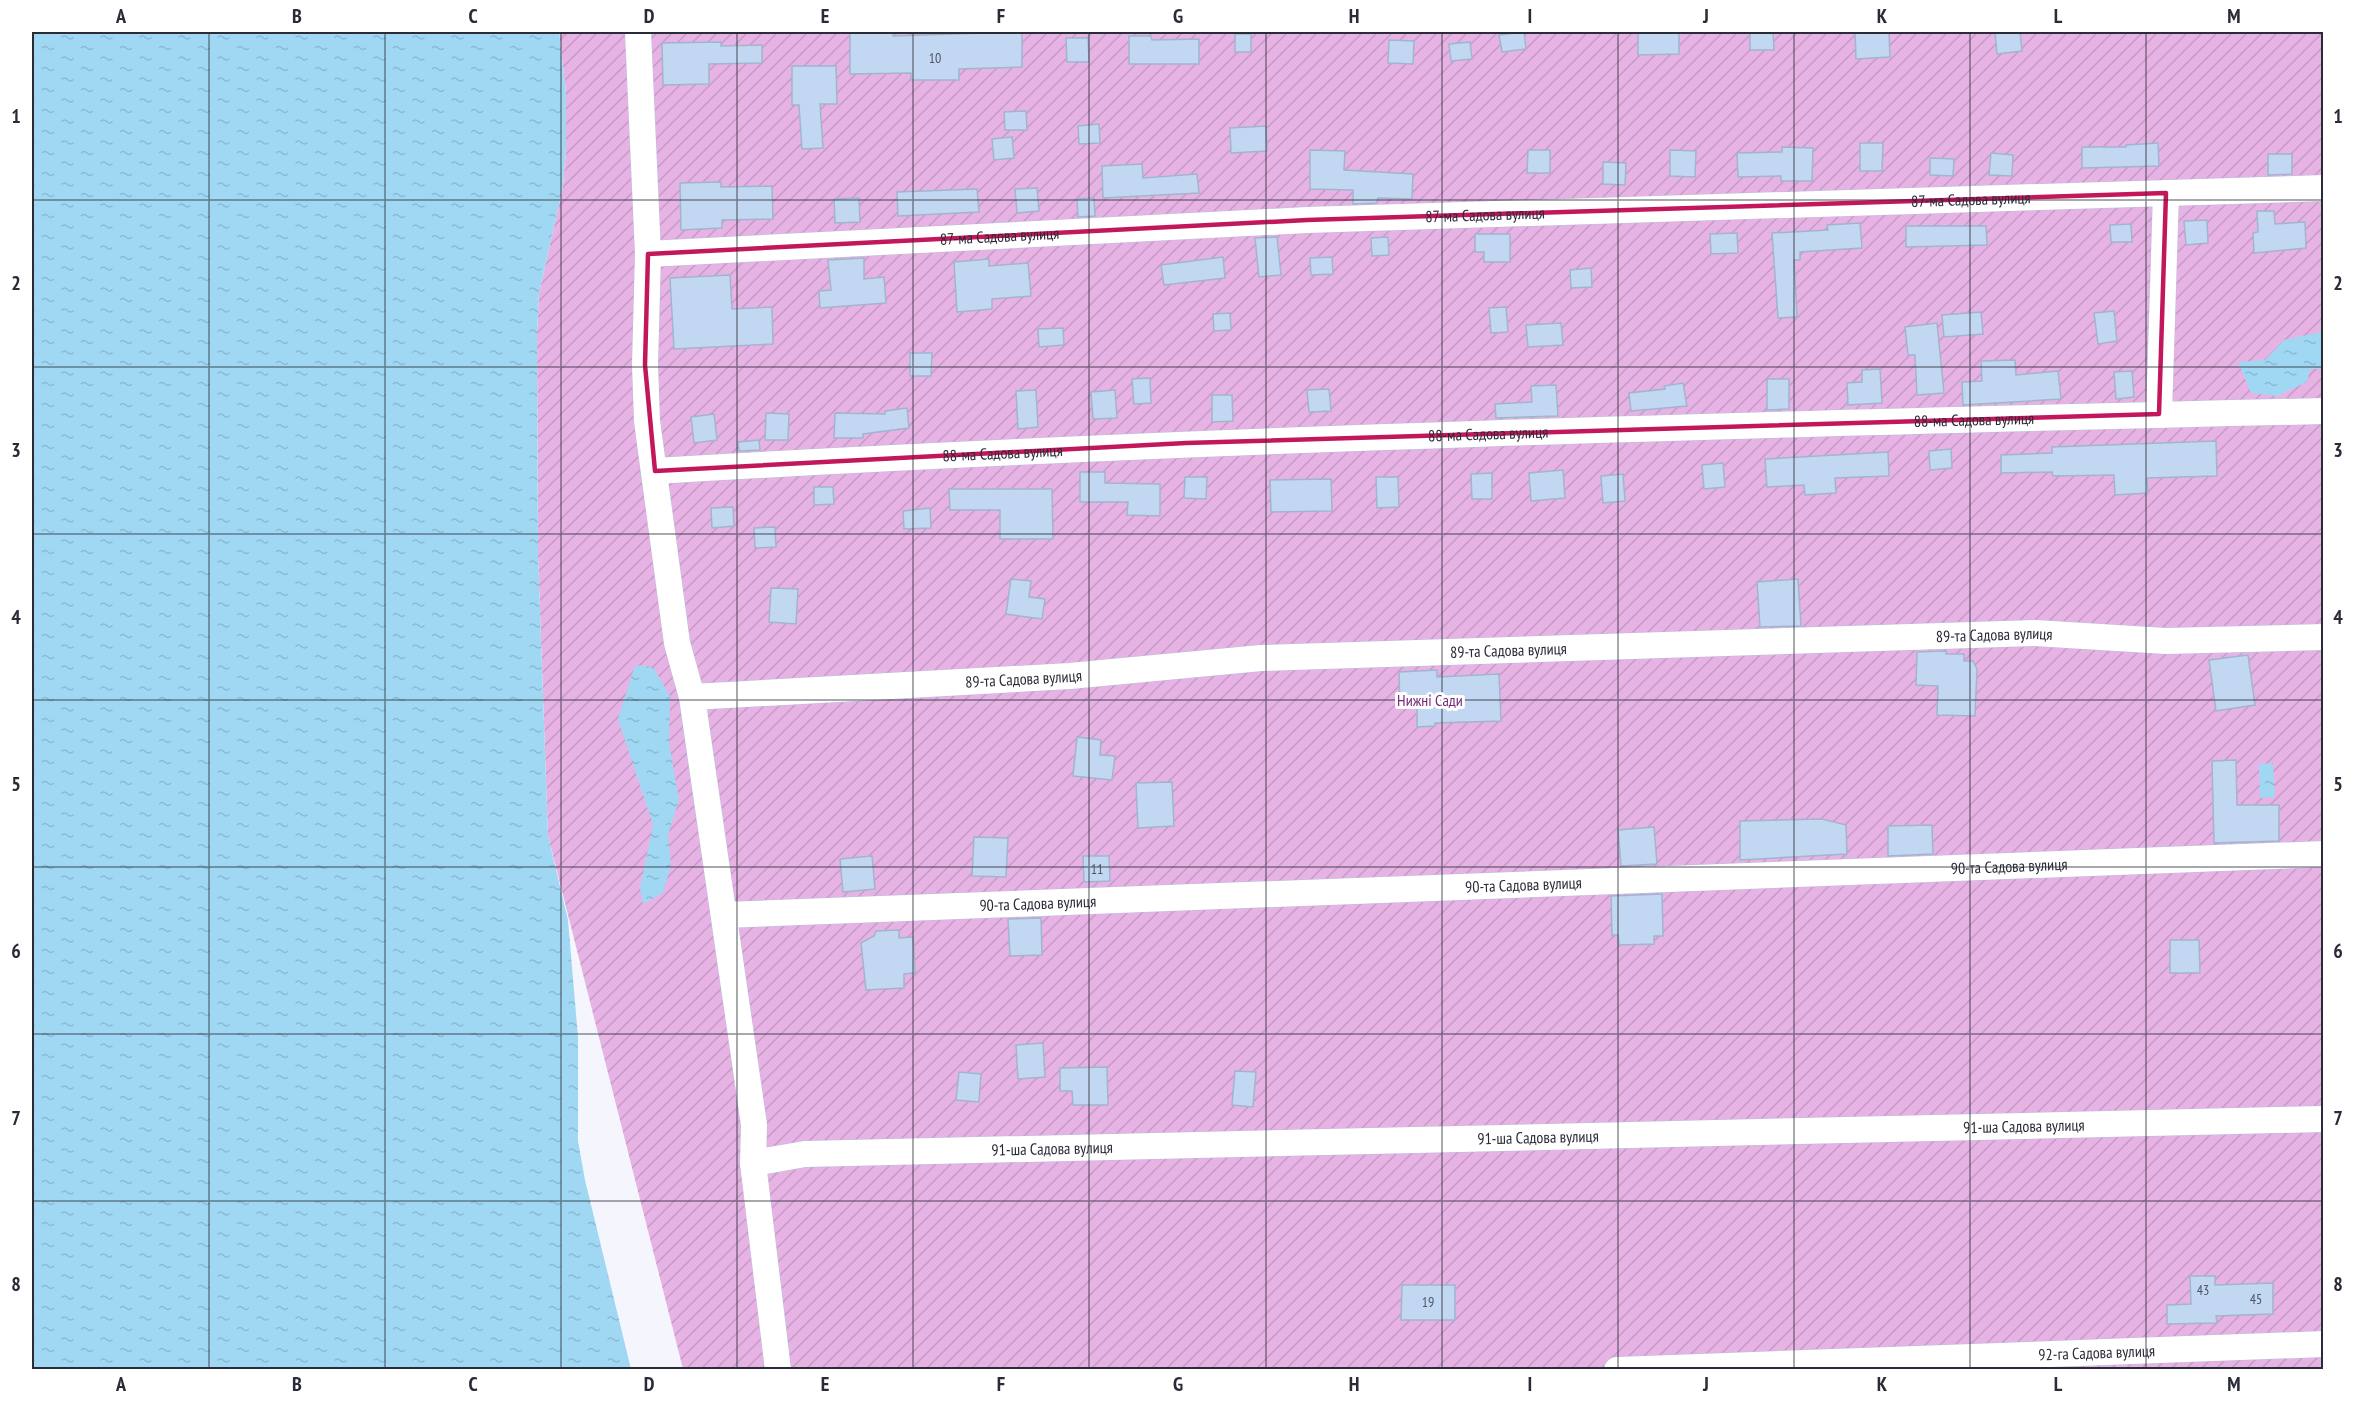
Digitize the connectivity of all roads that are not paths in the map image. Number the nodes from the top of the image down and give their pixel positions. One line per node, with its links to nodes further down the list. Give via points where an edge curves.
1 (638, 32): 4 (street)
2 (2324, 188): 3 (street, 87-ма Садова вулиця)
3 (2166, 193): 4 (street, 87-ма Садова вулиця, via 1307,220); 6 (street)
4 (648, 254): 7 (street, via 645,365 647,421)
5 (2324, 411): 6 (street, 88-ма Садова вулиця)
6 (2159, 414): 7 (street, 88-ма Садова вулиця, via 1198,443)
7 (655, 471): 9 (street, via 677,643)
8 (2324, 637): 9 (street, 89-та Садова вулиця, via 2166,641 2035,633 1261,658 1070,676)
9 (693, 696): 11 (street)
10 (2324, 854): 11 (street, 90-та Садова вулиця)
11 (724, 915): 13 (street, via 754,1125)
12 (2324, 1119): 13 (street, 91-ша Садова вулиця, via 806,1154)
13 (753, 1163): 15 (street)
14 (2324, 1344): 16 (street, 92-га Садова вулиця)
15 (778, 1370)
16 (1617, 1370)

